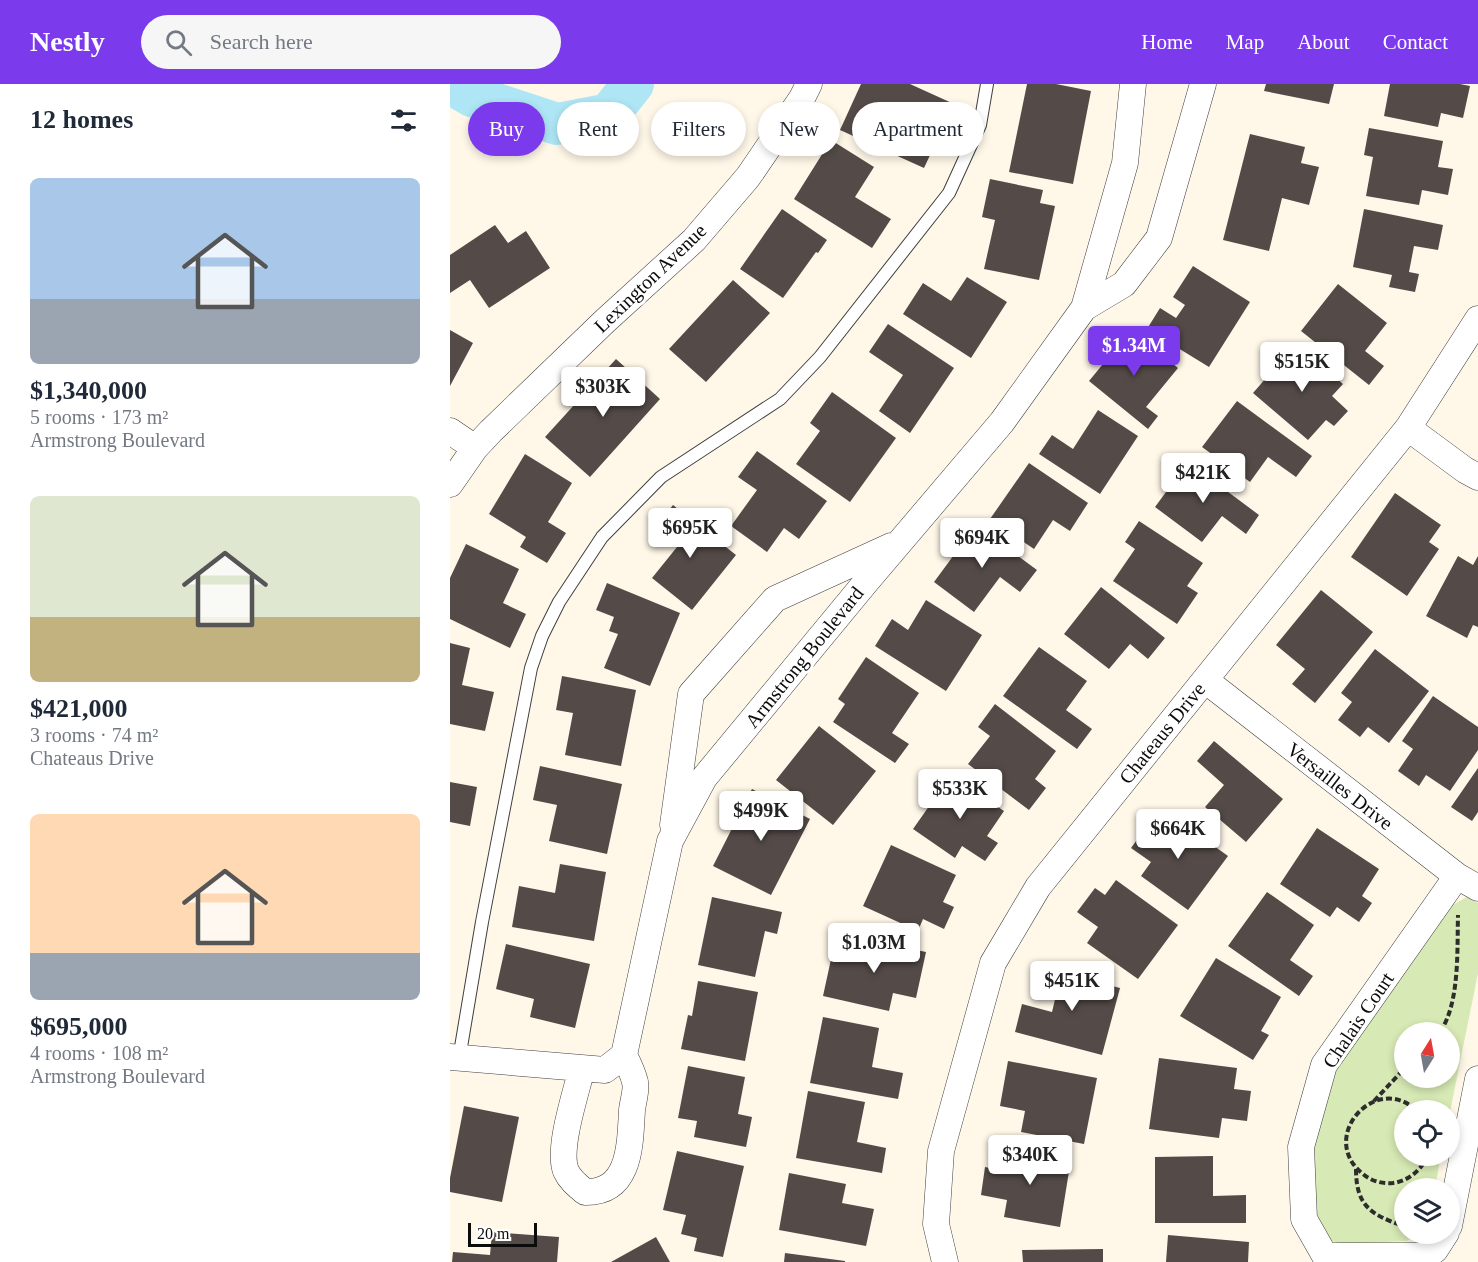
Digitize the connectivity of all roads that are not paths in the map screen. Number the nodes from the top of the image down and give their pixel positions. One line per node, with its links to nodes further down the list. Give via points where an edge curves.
1 (808, 84): 9 (street, Lexington Avenue, via 748,177 694,240)
2 (987, 84): 16 (lane, via 980,124 949,193 820,357 780,399 661,477 602,537 559,602 531,668)
3 (1133, 84): 5 (street, Armstrong Boulevard, via 1125,163)
4 (1203, 84): 5 (street, Armstrong Boulevard, via 1159,238 1124,284)
5 (1084, 308): 12 (street, Armstrong Boulevard, via 1002,422)
6 (1478, 319): 7 (street, Chateaus Drive)
7 (1408, 428): 10 (street); 13 (street, Chateaus Drive)
8 (450, 431): 9 (street)
9 (475, 448): 11 (street, Lexington Avenue)
10 (1478, 477)
11 (450, 484)
12 (900, 542): 14 (street, Armstrong Boulevard, via 704,778); 14 (street, via 775,599 691,694)
13 (1205, 680): 15 (street, Versailles Drive); 20 (street, Chateaus Drive, via 1038,887 993,963 941,1151 936,1224)
14 (670, 841): 16 (street, Armstrong Boulevard, via 604,1065)
15 (1467, 882): 19 (street, Chalais Court, via 1324,1065 1301,1147 1304,1220 1325,1256 1424,1256)
16 (454, 1058)
17 (1478, 1079): 18 (street)
18 (1458, 1178)
19 (1439, 1244)
20 (945, 1262)

